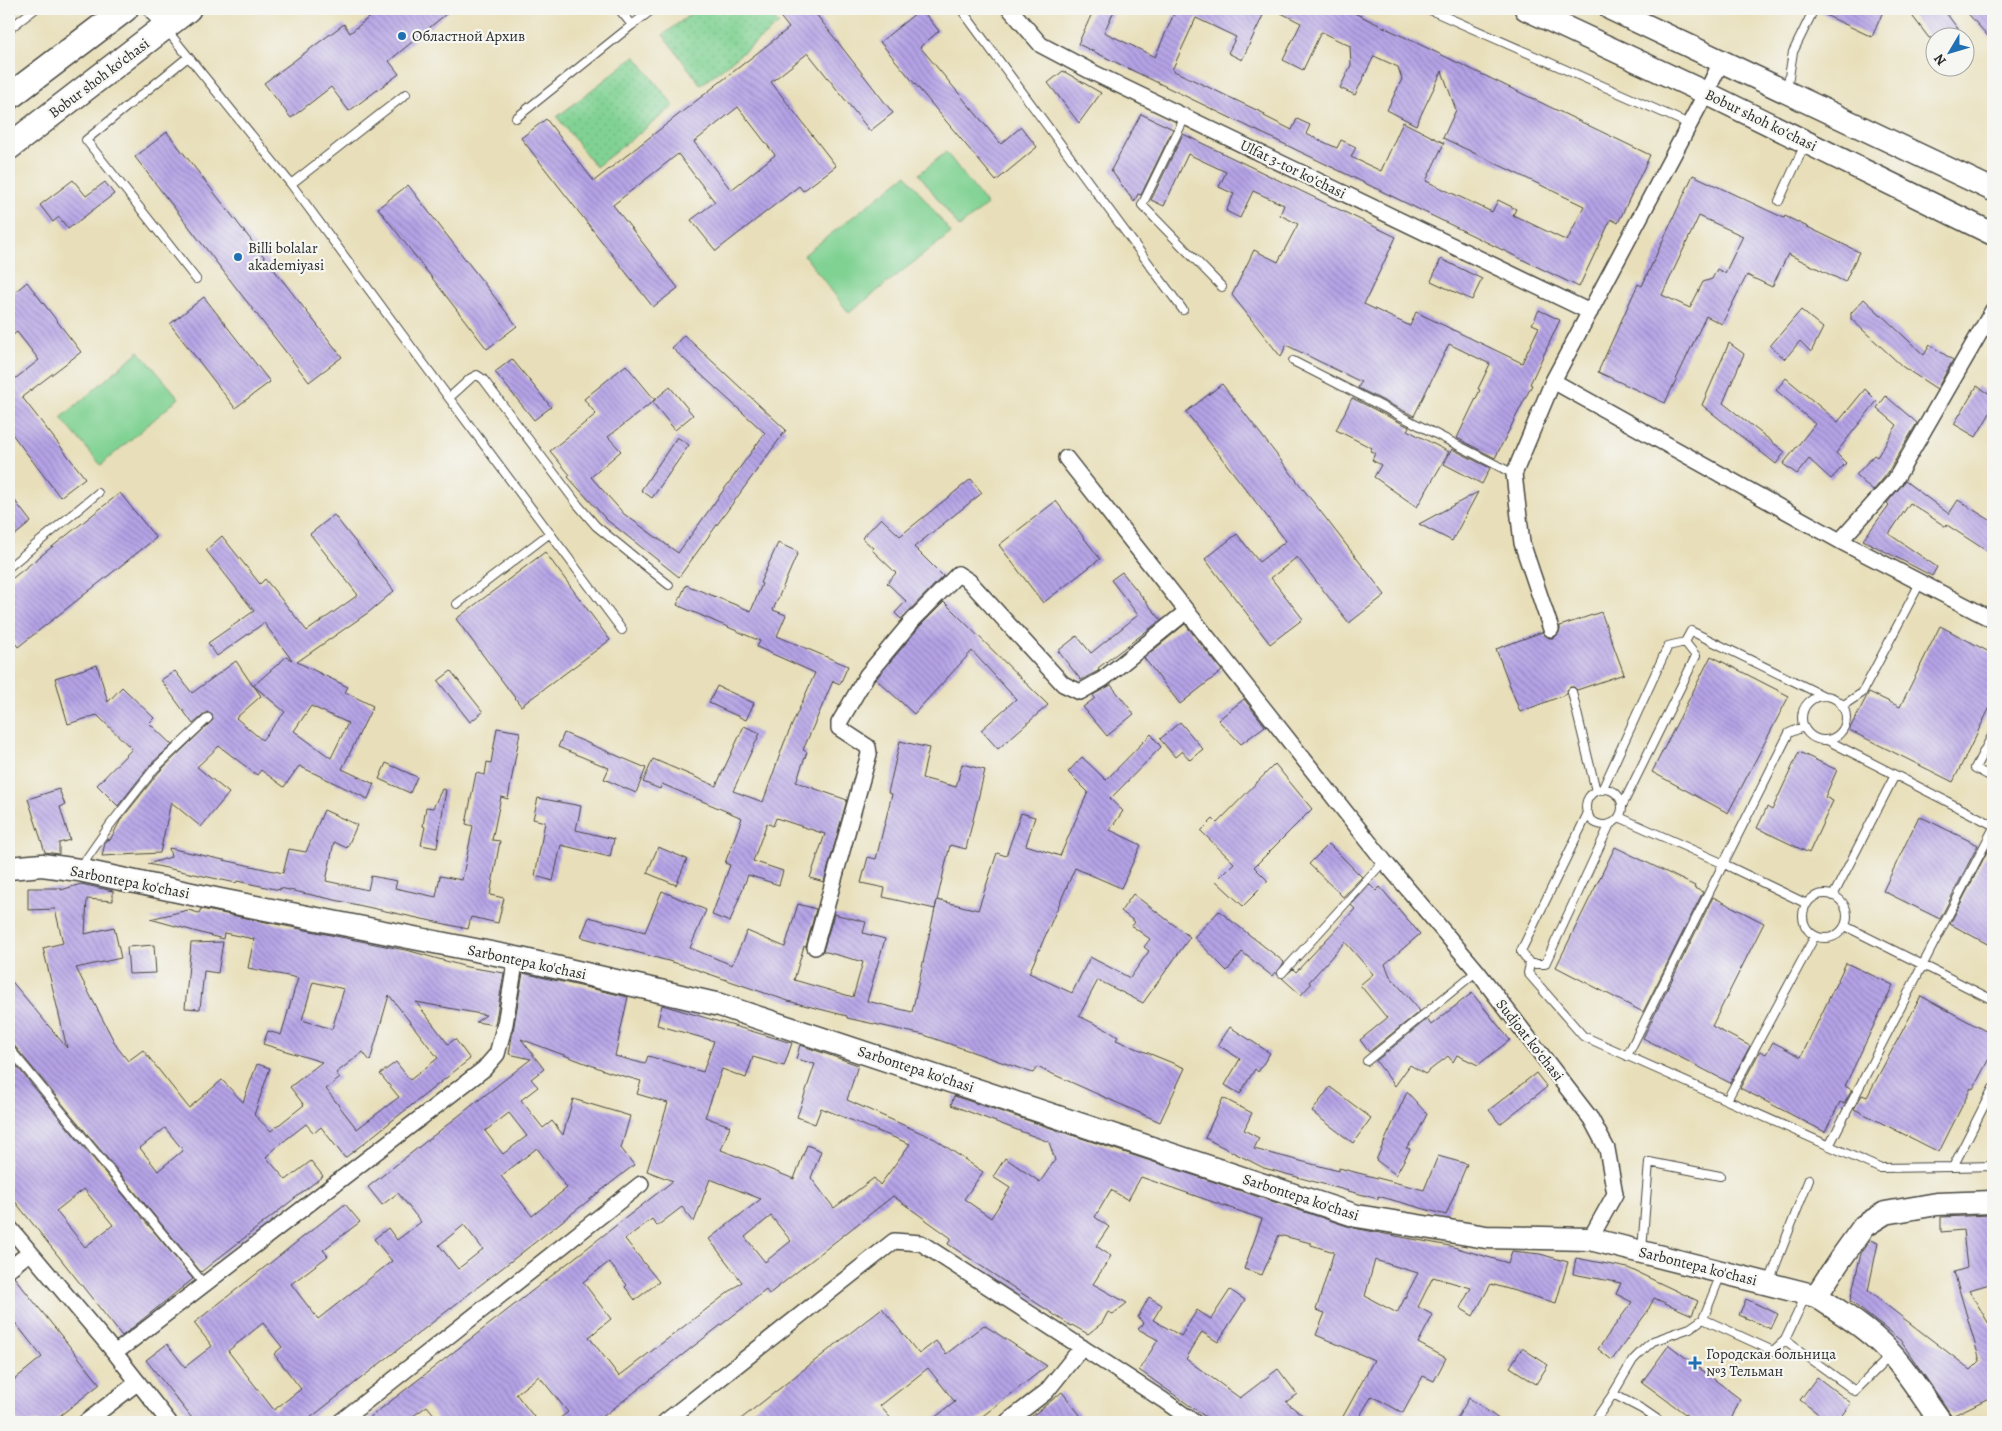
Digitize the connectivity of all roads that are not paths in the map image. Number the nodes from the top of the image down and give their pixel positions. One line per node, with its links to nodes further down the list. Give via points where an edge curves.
1 (35, 9): 14 (lane)
2 (125, 9): 20 (main road)
3 (188, 9): 12 (main road, Bobur shoh ko'chasi)
4 (619, 9): 13 (lane)
5 (653, 9): 13 (lane)
6 (961, 9): 32 (lane)
7 (1010, 9): 21 (street, Ulfat 3-tor koʻchasi, via 1041,45)
8 (1428, 9): 23 (lane)
9 (1526, 9): 18 (street, Bobur shoh koʻchasi)
10 (1611, 9): 16 (street)
11 (1814, 9): 17 (lane, via 1793,52)
12 (158, 18): 15 (lane); 25 (main road, Bobur shoh ko'chasi)
13 (632, 25): 22 (lane)
14 (9, 29)
15 (188, 57): 26 (lane); 30 (lane, via 86,140)
16 (1722, 60): 17 (street); 18 (street)
17 (1787, 91): 27 (street)
18 (1706, 93): 23 (street); 24 (street, Bobur shoh koʻchasi)
19 (406, 94): 26 (lane)
20 (9, 97)
21 (1185, 117): 31 (lane, via 1142,205); 34 (street, Ulfat 3-tor koʻchasi)
22 (516, 118)
23 (1689, 124): 34 (street)
24 (1806, 142): 28 (lane); 29 (street, Bobur shoh koʻchasi)
25 (9, 147)
26 (291, 184): 37 (lane)
27 (1993, 190)
28 (1778, 201)
29 (1993, 234)
30 (196, 279)
31 (1222, 287)
32 (1184, 310)
33 (1993, 310): 42 (street, via 1895,480)
34 (1590, 312): 36 (street)
35 (1293, 361): 39 (lane)
36 (1552, 381): 39 (street); 42 (street)
37 (449, 398): 41 (lane); 45 (lane, via 471,378 477,375 483,379 596,526)
38 (1066, 458): 47 (street, Sudjoat koʻchasi)
39 (1514, 474): 49 (street, via 1522,543)
40 (98, 493): 43 (lane)
41 (550, 533): 46 (lane); 50 (lane)
42 (1840, 541): 44 (street)
43 (9, 567)
44 (1920, 583): 48 (street); 54 (lane, via 1862,693)
45 (669, 585)
46 (456, 604)
47 (1187, 611): 68 (street, Sudjoat koʻchasi); 76 (street, via 1103,679 1080,692 1063,684 969,581 958,574 912,620 866,675 839,723 839,728 868,747 869,754)
48 (1993, 620)
49 (1551, 629)
50 (622, 630)
51 (1685, 642): 53 (lane, via 1691,630); 61 (lane, via 1668,646); 62 (lane, via 1696,656)
52 (1572, 692): 61 (lane)
53 (1824, 696): 54 (lane, via 1831,697); 56 (lane, via 1805,706)
54 (1842, 706): 58 (lane, via 1846,720 1844,727 1834,738)
55 (208, 718): 71 (lane, via 155,768)
56 (1803, 727): 58 (lane, via 1813,738); 69 (lane, via 1789,733)
57 (1993, 734): 60 (lane, via 1975,768)
58 (1827, 740): 59 (lane)
59 (1895, 775): 66 (lane); 72 (lane)
60 (1993, 778)
61 (1599, 790): 62 (lane, via 1613,791); 63 (lane, via 1588,800)
62 (1622, 806): 64 (lane)
63 (1588, 813): 65 (lane, via 1599,824); 78 (lane, via 1521,951)
64 (1619, 817): 65 (lane); 69 (lane)
65 (1610, 824): 78 (lane, via 1545,964)
66 (1993, 825)
67 (1993, 829): 79 (lane)
68 (1384, 861): 80 (street, Sudjoat koʻchasi); 81 (lane)
69 (1724, 864): 73 (lane); 84 (lane)
70 (9, 868): 71 (street, Sarbontepa ko'chasi, via 42,866)
71 (79, 870): 77 (street, Sarbontepa ko'chasi)
72 (1833, 896): 73 (lane, via 1818,896); 74 (lane, via 1844,905)
73 (1807, 904): 75 (lane, via 1805,925)
74 (1846, 926): 75 (lane, via 1836,936); 79 (lane)
75 (1815, 936): 87 (lane)
76 (814, 947)
77 (516, 958): 96 (street, Sarbontepa ko'chasi, via 720,1005 1357,1216 1486,1237); 101 (street, via 497,1054 484,1069)
78 (1530, 964): 84 (lane, via 1528,973 1583,1036)
79 (1923, 965): 82 (lane); 88 (lane)
80 (1477, 971): 85 (lane); 96 (street, Sudjoat koʻchasi, via 1591,1119 1607,1149 1615,1194)
81 (1282, 973)
82 (1993, 1000)
83 (9, 1048): 101 (lane)
84 (1627, 1056): 87 (lane)
85 (1367, 1061)
86 (1993, 1088): 90 (lane)
87 (1727, 1100): 88 (lane)
88 (1829, 1146): 90 (lane, via 1879,1168)
89 (1993, 1166): 90 (lane)
90 (1953, 1167)
91 (1720, 1176): 98 (lane, via 1649,1162)
92 (1809, 1179): 102 (lane)
93 (641, 1184): 113 (street)
94 (1993, 1202): 103 (street, via 1937,1204 1885,1213 1864,1226)
95 (9, 1227): 97 (street)
96 (1590, 1239): 98 (street, Sarbontepa ko'chasi)
97 (30, 1252): 99 (street); 107 (street)
98 (1642, 1252): 100 (street, Sarbontepa ko'chasi)
99 (9, 1269)
100 (1722, 1272): 102 (street, Sarbontepa ko'chasi); 104 (lane)
101 (204, 1284): 107 (street)
102 (1768, 1284): 103 (street, Sarbontepa ko'chasi)
103 (1812, 1295): 105 (lane); 108 (street, Sarbontepa ko'chasi, via 1875,1337)
104 (1703, 1319): 105 (lane, via 1773,1351); 110 (lane, via 1690,1328 1653,1341 1633,1360)
105 (1785, 1340): 108 (lane, via 1855,1391)
106 (1082, 1347): 114 (street, via 921,1242 894,1241); 115 (street, via 1046,1392); 116 (street)
107 (115, 1353): 109 (street)
108 (1891, 1355): 119 (street, Sarbontepa ko'chasi)
109 (138, 1382): 111 (street); 112 (street)
110 (1613, 1394): 117 (lane); 118 (lane, via 1642,1408)
111 (86, 1422)
112 (170, 1422)
113 (340, 1422)
114 (665, 1422)
115 (1007, 1422)
116 (1194, 1422)
117 (1594, 1422)
118 (1661, 1422)
119 (1942, 1422)

